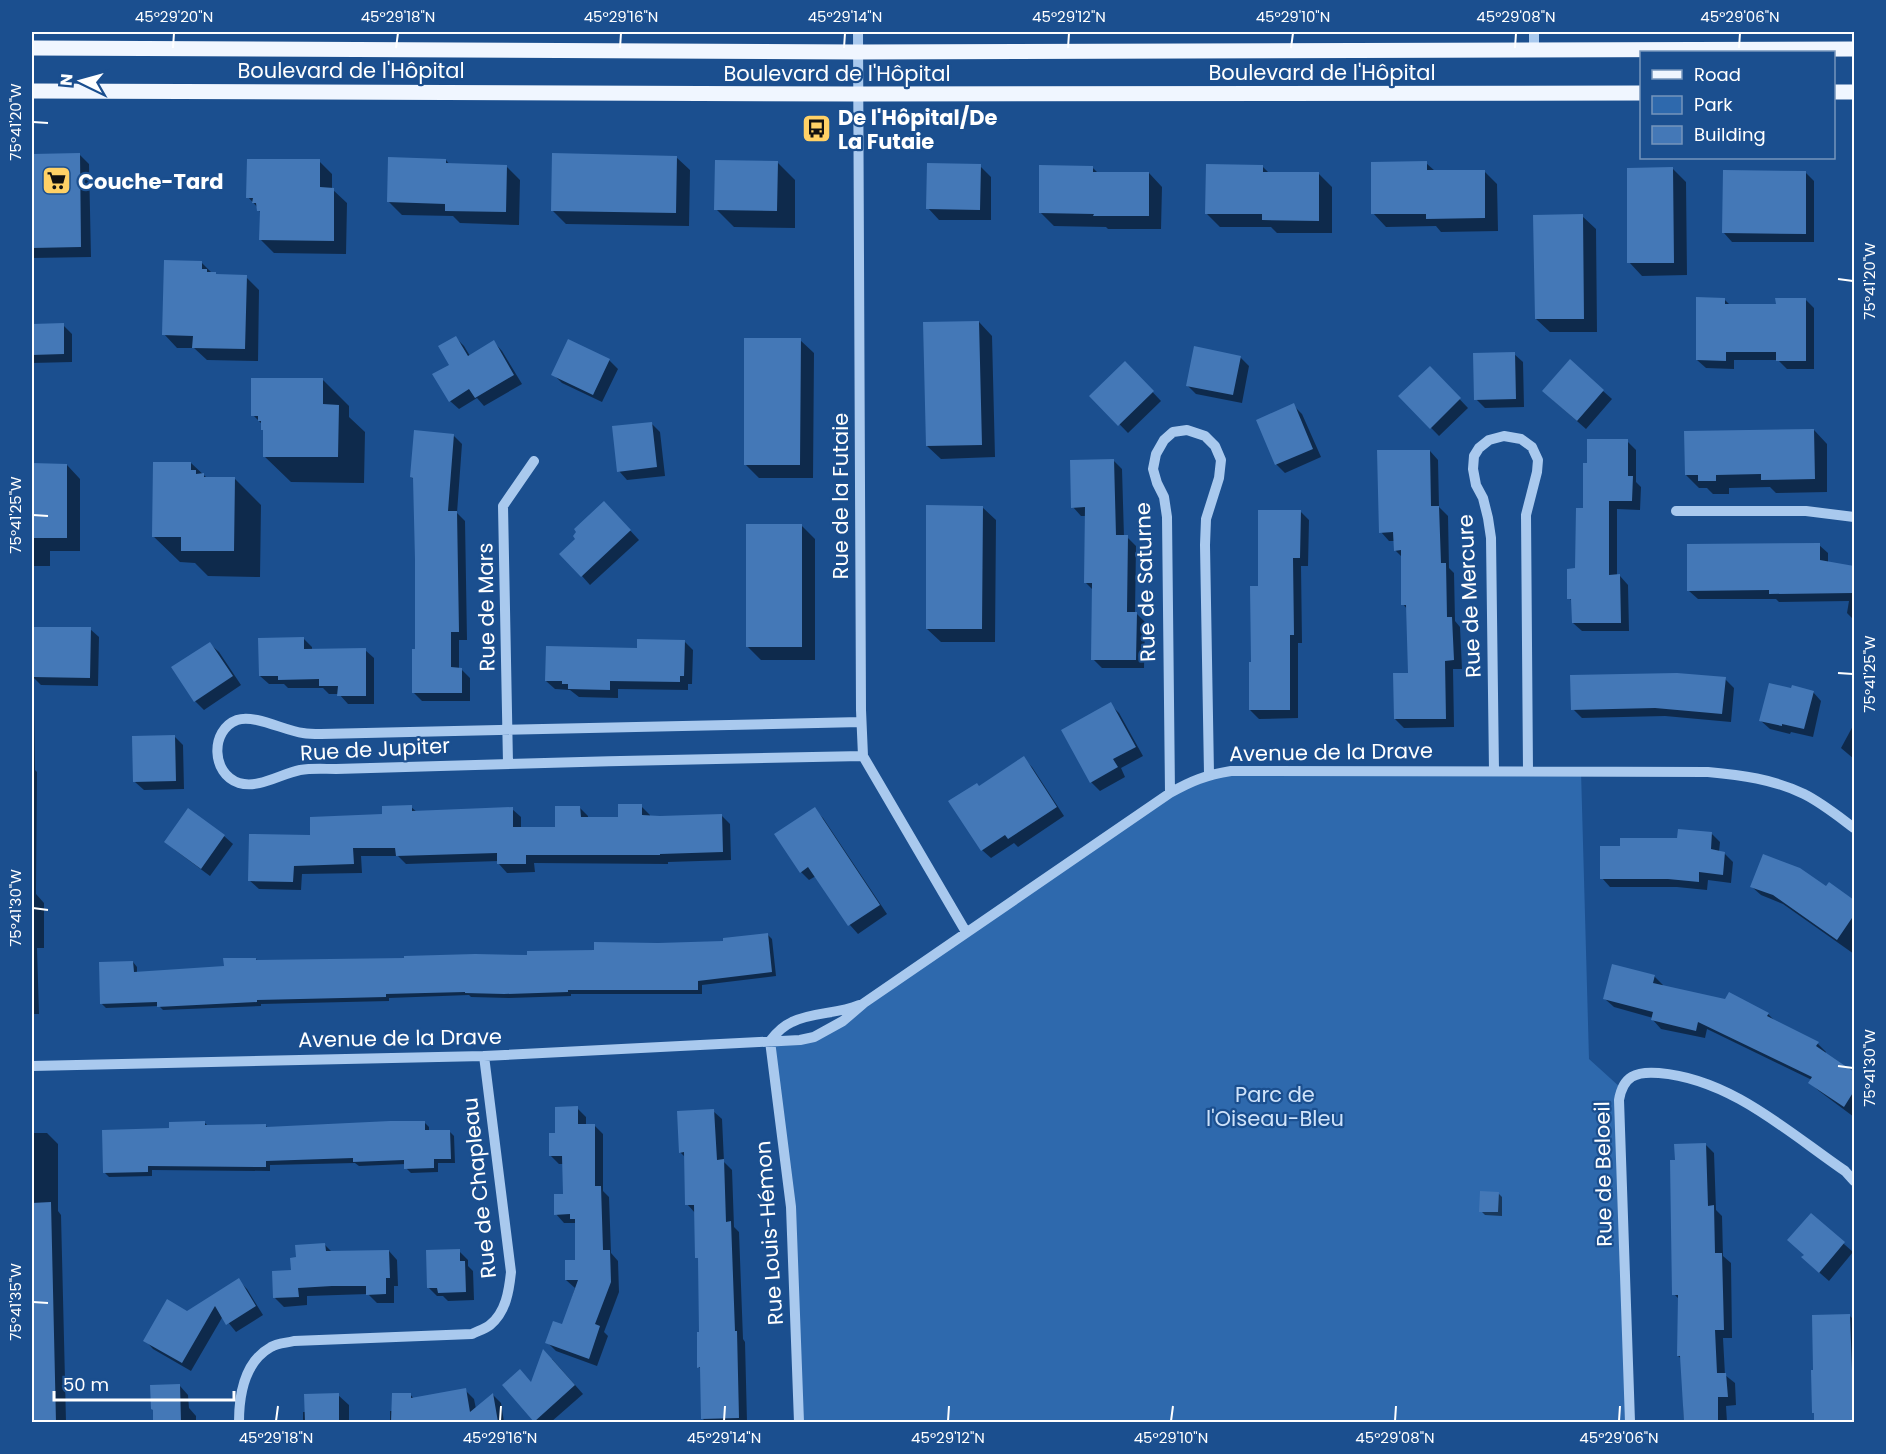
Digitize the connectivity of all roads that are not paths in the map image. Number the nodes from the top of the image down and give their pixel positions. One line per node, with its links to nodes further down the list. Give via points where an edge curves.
1 (858, 32): 6 (street, Rue de la Futaie)
2 (1534, 32): 5 (street)
3 (32, 48): 6 (main road, Boulevard de l'Hôpital)
4 (1854, 49): 5 (main road, Boulevard de l'Hôpital)
5 (1534, 50): 6 (main road, Boulevard de l'Hôpital)
6 (859, 52): 11 (street, Rue de la Futaie)
7 (32, 91): 11 (main road, Boulevard de l'Hôpital)
8 (1835, 92): 9 (main road)
9 (1854, 92)
10 (1640, 93): 11 (main road, Boulevard de l'Hôpital)
11 (858, 94): 15 (street, Rue de la Futaie)
12 (534, 461): 16 (street, Rue de Mars, via 503,506)
13 (1676, 511): 14 (street, via 1806,511)
14 (1854, 517)
15 (861, 722): 16 (street, Rue de Jupiter); 17 (street, Rue de la Futaie)
16 (508, 730): 18 (street, Rue de Mars); 18 (street, Rue de Jupiter, via 321,734 240,719 220,735 218,749 219,766 226,777 251,785 303,770)
17 (863, 756): 18 (street, Rue de Jupiter); 24 (street, Rue de la Futaie)
18 (508, 763)
19 (1494, 771): 20 (street, Avenue de la Drave); 20 (street, Rue de Mercure, via 1491,538 1473,469 1479,448 1504,436 1521,439 1532,447 1538,460 1526,515); 21 (street, Avenue de la Drave)
20 (1528, 771): 23 (street, Avenue de la Drave, via 1708,772 1746,776 1804,795)
21 (1209, 774): 22 (street, Avenue de la Drave); 22 (street, Rue de Saturne, via 1206,519 1221,460 1205,436 1188,430 1173,432 1164,440 1153,469 1167,517)
22 (1170, 793): 24 (street, Avenue de la Drave)
23 (1854, 828)
24 (966, 932): 25 (street, Avenue de la Drave)
25 (864, 1003): 26 (street, Avenue de la Drave, via 794,1021); 26 (street, Avenue de la Drave, via 843,1021 814,1037)
26 (770, 1041): 27 (street, Avenue de la Drave); 31 (street, Rue Louis-Hémon, via 791,1207)
27 (484, 1056): 28 (street, Avenue de la Drave); 30 (street, Rue de Chapleau, via 511,1272 503,1308 490,1325 472,1334 294,1341 272,1346 248,1371 241,1389)
28 (32, 1066)
29 (1854, 1181): 32 (street, Rue de Beloeil, via 1759,1111 1717,1088 1671,1074 1640,1073 1629,1078 1621,1088 1619,1100)
30 (239, 1422)
31 (799, 1422)
32 (1630, 1422)

